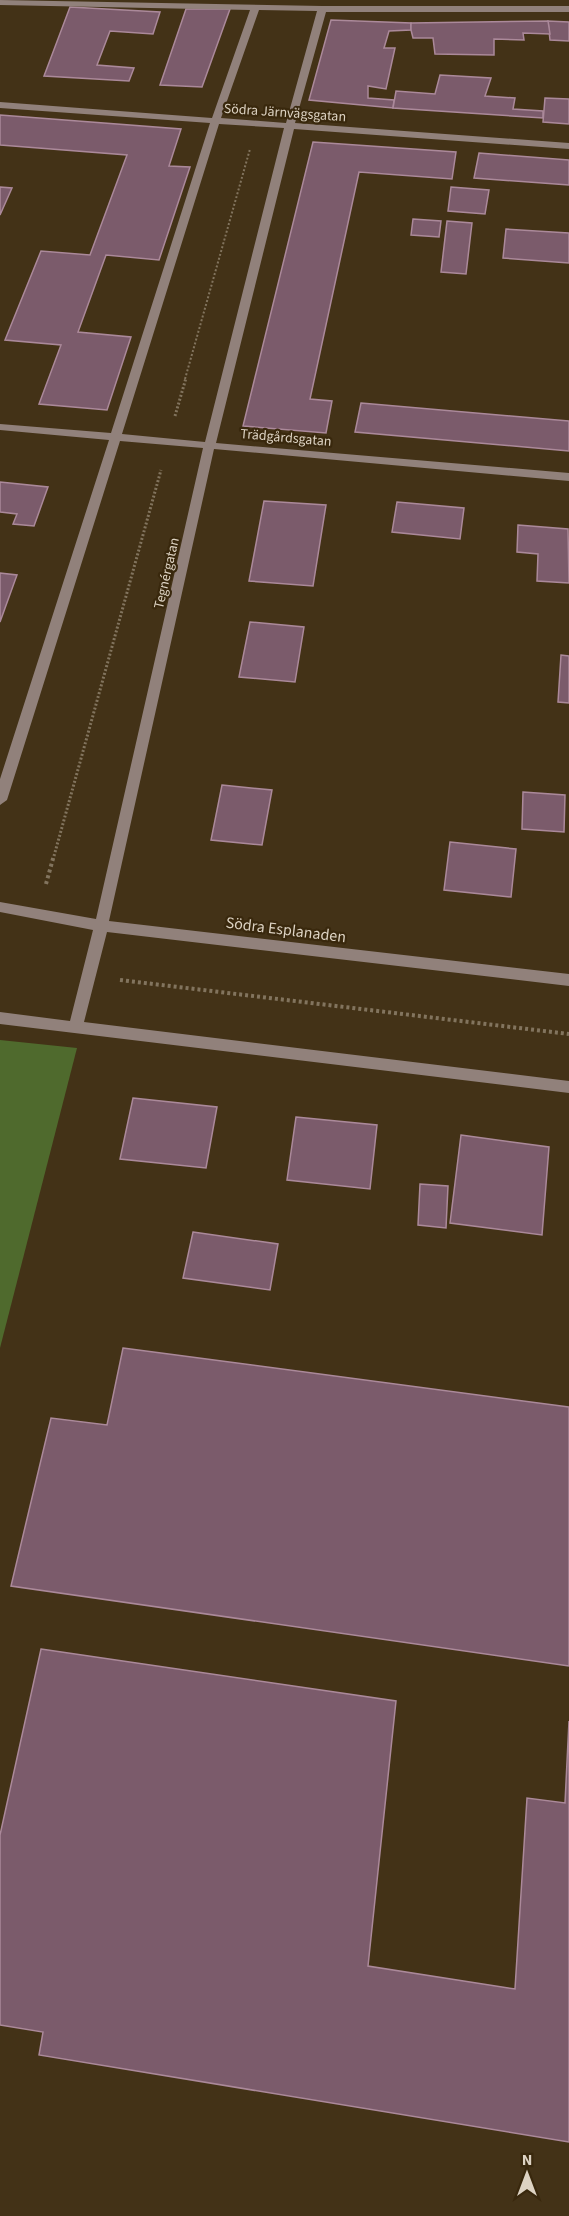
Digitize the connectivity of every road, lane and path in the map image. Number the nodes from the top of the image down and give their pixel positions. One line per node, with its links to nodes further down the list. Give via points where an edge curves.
1 (0, 2): 2 (street)
2 (256, 6): 3 (street); 6 (street)
3 (322, 9): 4 (street); 8 (street, Tegnérgatan)
4 (569, 9)
5 (0, 105): 6 (street, Södra Järnvägsgatan)
6 (216, 121): 7 (street, Södra Järnvägsgatan); 11 (street)
7 (257, 124): 8 (street, Södra Järnvägsgatan); 12 (path)
8 (290, 127): 9 (street, Södra Järnvägsgatan); 13 (street, Tegnérgatan)
9 (569, 146)
10 (0, 427): 11 (street, Trädgårdsgatan)
11 (115, 438): 12 (street, Trädgårdsgatan); 15 (street)
12 (168, 442): 13 (street, Trädgårdsgatan); 17 (path)
13 (210, 445): 14 (street, Trädgårdsgatan); 18 (street, Tegnérgatan)
14 (569, 477)
15 (0, 800)
16 (0, 907): 17 (street, Södra Esplanaden)
17 (37, 914): 18 (street, Södra Esplanaden)
18 (102, 926): 19 (street, Tegnérgatan); 20 (street, Södra Esplanaden)
19 (89, 976): 22 (street, Tegnérgatan); 23 (path)
20 (569, 980)
21 (0, 1018): 22 (street)
22 (75, 1028): 24 (street)
23 (569, 1034)
24 (569, 1087)

